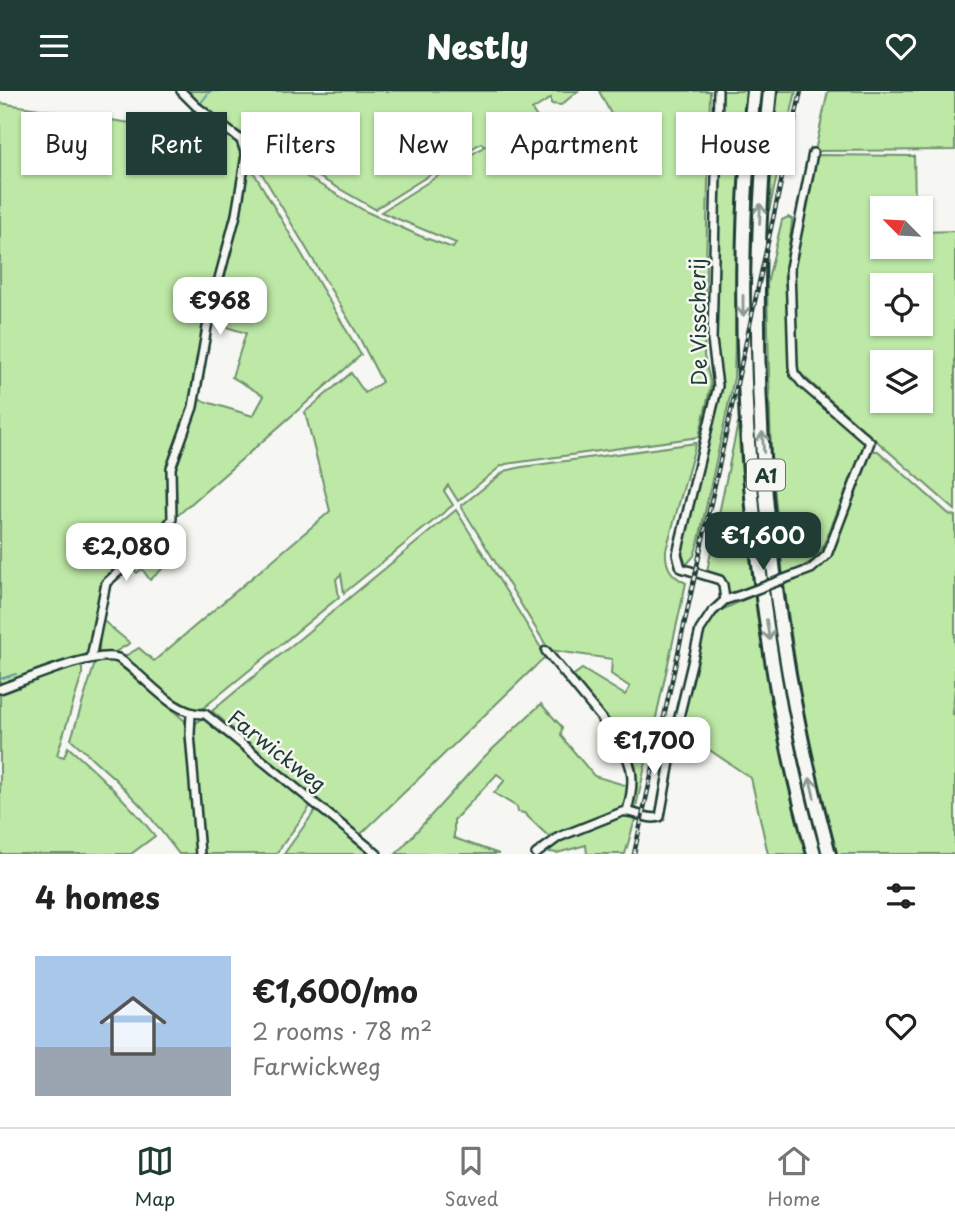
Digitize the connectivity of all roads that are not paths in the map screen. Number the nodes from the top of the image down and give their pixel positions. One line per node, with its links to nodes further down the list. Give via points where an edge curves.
1 (181, 91): 8 (street, via 241,140 246,150 236,215 209,316 193,407 171,468 173,518 106,583)
2 (718, 91): 6 (street, De Visscherij, via 712,340 718,386 677,554 681,568 720,580)
3 (754, 91): 15 (highway, A1, one-way to 15, via 743,282 752,492 776,677)
4 (770, 91): 16 (highway, A1, one-way to 4, via 790,678 777,602 768,501 758,279)
5 (813, 153): 6 (street, bridge, via 790,268 794,373 870,442 827,555 811,569)
6 (725, 600): 11 (street, via 706,618 697,637 662,814 653,818)
7 (546, 651): 11 (street, via 626,753 634,774)
8 (91, 658): 9 (street, Farwickweg); 10 (street, Farwickweg, via 118,658)
9 (0, 689)
10 (191, 714): 12 (street); 13 (street, Farwickweg, via 205,713)
11 (626, 811): 14 (street, via 559,837)
12 (200, 854)
13 (377, 854)
14 (536, 854)
15 (814, 854)
16 (829, 854)

